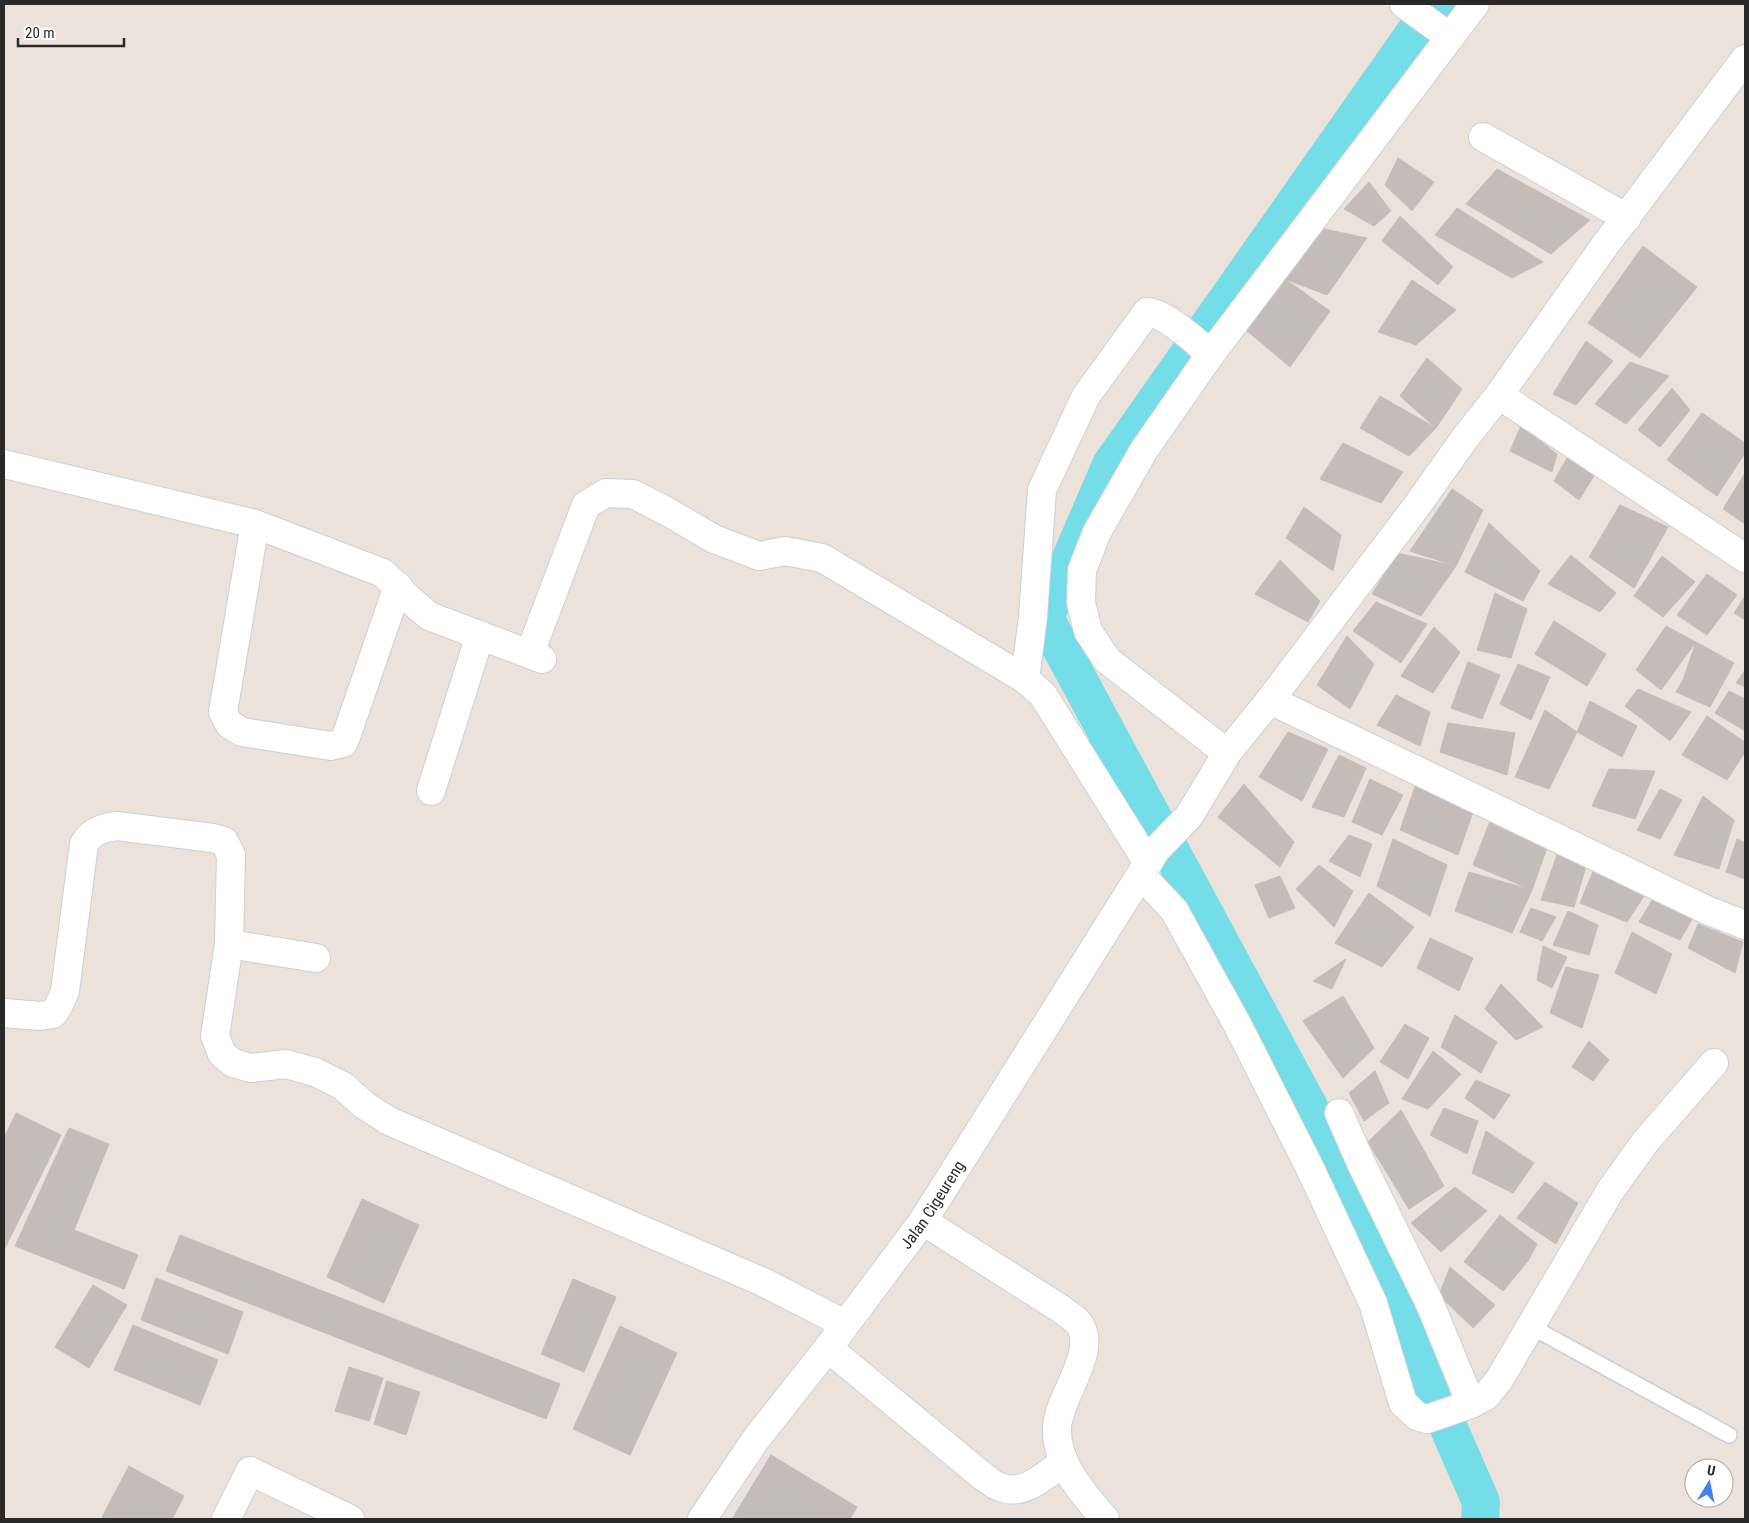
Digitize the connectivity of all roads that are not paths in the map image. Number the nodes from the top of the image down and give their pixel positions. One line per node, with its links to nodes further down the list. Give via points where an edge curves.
1 (1404, 4): 3 (street)
2 (1475, 4): 3 (street)
3 (1442, 31): 7 (street)
4 (1745, 59): 6 (street, Jalan Cigeureng)
5 (1483, 137): 6 (street)
6 (1627, 218): 8 (street, Jalan Cigeureng, via 1602,248)
7 (1205, 350): 14 (street, via 1164,318 1147,312 1086,396 1042,490); 16 (street, via 1097,532 1082,570 1081,603 1088,631 1107,660)
8 (1500, 396): 11 (street); 15 (street, Jalan Cigeureng, via 1465,438)
9 (4, 464): 10 (street)
10 (255, 524): 12 (street, via 383,572); 12 (street, via 223,712 229,724 242,732 331,746 343,742)
11 (1745, 558)
12 (398, 586): 13 (street, via 429,616)
13 (480, 635): 14 (street, via 536,656 586,505 606,493 634,494 714,539 759,556 785,551 822,558); 17 (street)
14 (1025, 679): 18 (street, via 1043,695)
15 (1270, 700): 16 (street, Jalan Cigeureng); 19 (street, via 1709,912)
16 (1227, 754): 18 (street, Jalan Cigeureng, via 1189,816)
17 (431, 791)
18 (1148, 863): 25 (street, Jalan Cigeureng); 29 (street, via 1237,1024 1309,1166 1373,1303 1403,1403 1417,1416 1427,1419)
19 (1745, 925)
20 (229, 944): 21 (street); 22 (street, via 231,855 224,841 117,826 100,829 92,833 84,844 65,991 59,1005 53,1014 40,1016); 26 (street, via 215,1036 222,1054 233,1063 251,1068 286,1064 316,1072 343,1086 389,1121 763,1282)
21 (316, 958)
22 (4, 1012)
23 (1714, 1063): 27 (street, via 1646,1141 1610,1191)
24 (1339, 1112): 29 (street, via 1430,1304)
25 (923, 1221): 26 (street, Jalan Cigeureng); 31 (street, via 1061,1308 1081,1326 1085,1340 1081,1358 1058,1416 1056,1431)
26 (845, 1324): 28 (street, Jalan Cigeureng)
27 (1530, 1326): 29 (street, via 1486,1396); 30 (lane)
28 (828, 1348): 31 (street, via 998,1487 1025,1489); 34 (street, Jalan Cigeureng, via 756,1439)
29 (1466, 1406)
30 (1729, 1435)
31 (1064, 1462): 35 (street, via 1086,1498)
32 (226, 1519): 33 (street, via 250,1471)
33 (350, 1519)
34 (702, 1519)
35 (1105, 1519)

